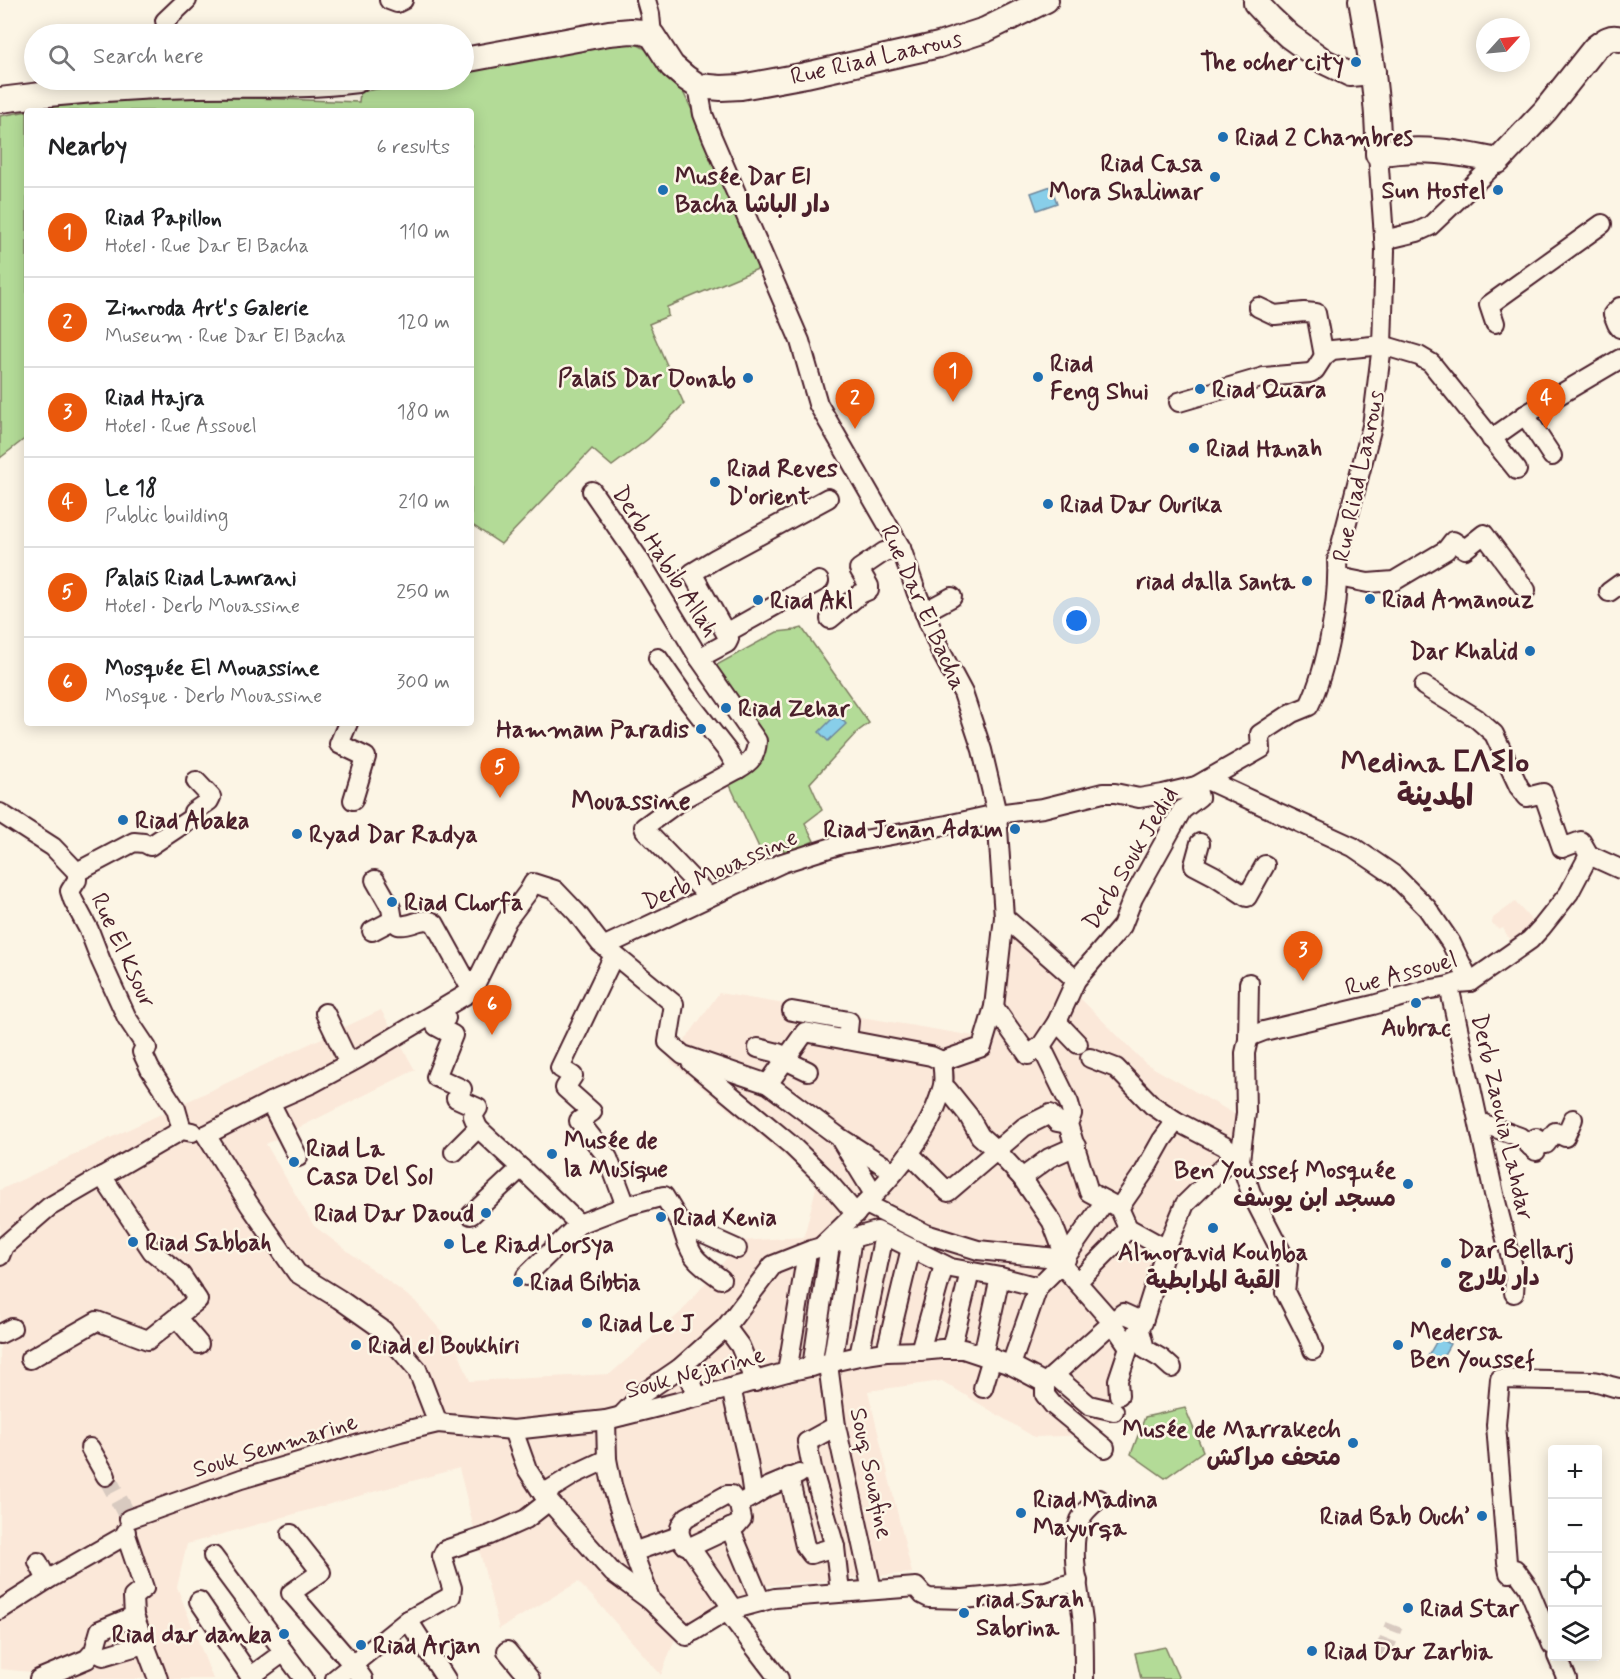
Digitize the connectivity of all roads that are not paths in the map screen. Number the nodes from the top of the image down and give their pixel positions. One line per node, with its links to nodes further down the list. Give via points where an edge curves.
1 (187, 0): 8 (street)
2 (389, 0): 3 (street)
3 (402, 0)
4 (646, 0): 10 (street)
5 (1046, 0): 13 (street, Rue Riad Laarous, via 985,30 939,45 741,87)
6 (1256, 0): 12 (street, via 1289,36 1325,62 1350,74)
7 (1361, 0): 12 (street, Rue Riad Laarous)
8 (165, 21)
9 (1618, 34): 17 (street, via 1595,48 1545,111)
10 (652, 35): 11 (street, via 631,31 609,33); 13 (street, via 672,66)
11 (474, 58)
12 (1373, 72): 16 (street, Rue Riad Laarous)
13 (698, 86): 34 (street, Rue Dar El Bacha, via 709,129 800,341 818,404)
14 (84, 90): 15 (street)
15 (0, 100)
16 (1378, 154): 17 (street, via 1443,151); 19 (street, Rue Riad Laarous)
17 (1498, 161): 19 (street, via 1430,226)
18 (1602, 224): 22 (street, via 1489,305)
19 (1384, 240): 24 (street, Rue Riad Laarous)
20 (1258, 307): 25 (street, via 1275,315 1316,313)
21 (1620, 307): 23 (street, via 1613,314)
22 (1495, 323)
23 (1620, 328)
24 (1382, 345): 25 (street, via 1332,350); 29 (street, via 1431,363); 35 (street, Rue Riad Laarous, via 1372,426 1337,560)
25 (1324, 356): 27 (street, via 1310,373 1264,377)
26 (1620, 359): 28 (street)
27 (1179, 402)
28 (1525, 415): 29 (street); 30 (street)
29 (1491, 439): 31 (street)
30 (1552, 456)
31 (1517, 470)
32 (592, 491): 43 (street, Derb Habib Allah)
33 (828, 498): 41 (street, Derb Habib Allah, via 692,573)
34 (901, 548): 39 (street, Rue Dar El Bacha); 40 (street, via 884,552 859,569 869,590)
35 (1338, 578): 37 (street, via 1394,582 1446,550 1453,541 1465,549 1484,534); 48 (street, Rue Riad Laarous, via 1325,658 1309,706 1260,734 1261,749)
36 (819, 580): 41 (street, Derb Habib Allah)
37 (1526, 590)
38 (952, 597): 39 (street)
39 (924, 612): 51 (street, Rue Dar El Bacha, via 963,693)
40 (830, 619)
41 (726, 633): 43 (street, Derb Habib Allah, via 727,643)
42 (658, 658): 46 (street)
43 (699, 658): 46 (street, Derb Habib Allah, via 757,741 753,760)
44 (1424, 686): 53 (street, via 1476,718 1494,734 1518,787 1527,797 1543,793 1562,848 1581,841)
45 (347, 726): 49 (street, via 339,744 366,757)
46 (738, 769): 58 (street, Derb Habib Allah, via 684,798 644,827)
47 (196, 781): 56 (street, via 211,797 193,812 192,818 150,846 134,842)
48 (1202, 783): 51 (street, Derb Mouassine, via 1139,798 1103,793 1043,808); 63 (street, Derb Souk Jedid, via 1198,797 1182,810 1133,898 1122,926); 64 (street, via 1353,847 1394,875 1427,908)
49 (353, 800)
50 (0, 813): 56 (street, Rue El Ksour, via 53,847)
51 (997, 814): 58 (street, Derb Mouassine, via 842,844 782,863); 59 (street, Rue Dar El Bacha)
52 (1200, 843): 54 (street, via 1194,865 1247,897)
53 (1589, 855): 55 (street); 64 (street, Rue Assouel, via 1569,893 1530,940)
54 (1265, 865)
55 (1620, 869)
56 (76, 872): 92 (street, Rue El Ksour, via 70,891 73,900 128,1018 147,1048 142,1052 150,1069 176,1109)
57 (375, 880): 60 (street, via 391,908)
58 (709, 897): 62 (street, Derb Mouassine)
59 (1004, 917): 63 (street); 68 (street, Rue Dar El Bacha)
60 (393, 920): 61 (street); 67 (street, via 402,927 425,919 432,921)
61 (372, 931)
62 (609, 951): 67 (street, via 555,890 533,883 507,920); 78 (street, via 674,1004 668,1042); 107 (street, via 560,1068 573,1076 565,1088 592,1112 579,1121 608,1158)
63 (1076, 980): 72 (street)
64 (1470, 982): 66 (street, Rue Assouel)
65 (1249, 983): 74 (street)
66 (1449, 986): 74 (street, Rue Assouel, via 1264,1031); 89 (street, Derb Zaouia Lahdar)
67 (472, 991): 69 (street)
68 (994, 1007): 76 (street, via 1028,1055); 81 (street, Rue Dar El Bacha, via 982,1047)
69 (440, 1010): 82 (street); 91 (street, via 446,1018 436,1026 453,1035 436,1077 462,1089 456,1098 478,1108 473,1116)
70 (792, 1011): 73 (street, via 849,1021)
71 (325, 1013): 82 (street)
72 (1057, 1022): 75 (street); 76 (street)
73 (847, 1040): 80 (street, via 805,1032); 81 (street)
74 (1248, 1040): 100 (street)
75 (1078, 1044)
76 (1041, 1046): 90 (street, via 1069,1103 1072,1114)
77 (758, 1048): 80 (street)
78 (682, 1056): 84 (street); 105 (street, via 823,1176)
79 (1090, 1058): 88 (street, via 1116,1068 1152,1105)
80 (786, 1059): 83 (street); 84 (street)
81 (942, 1061): 85 (street)
82 (349, 1063): 86 (street)
83 (808, 1071)
84 (768, 1084): 94 (street)
85 (943, 1087): 96 (street, via 968,1115 980,1136); 98 (street)
86 (270, 1102): 93 (street); 99 (street)
87 (1573, 1119): 89 (street, via 1565,1137 1555,1132 1546,1143 1536,1138 1533,1149 1520,1137)
88 (1176, 1121): 100 (street, via 1224,1146); 106 (street, via 1144,1172)
89 (1479, 1122): 128 (street, Derb Zaouia Lahdar, via 1511,1258)
90 (1068, 1124): 95 (street); 96 (street, via 1057,1122 1050,1114 1024,1127)
91 (478, 1128): 97 (street); 101 (street)
92 (182, 1130): 93 (street); 103 (street)
93 (206, 1135): 158 (street, via 297,1273 383,1330 417,1369)
94 (839, 1137): 102 (street); 105 (street)
95 (1076, 1146): 104 (street, via 1049,1158); 106 (street, via 1089,1192)
96 (997, 1151): 98 (street, via 948,1192); 104 (street)
97 (454, 1152)
98 (910, 1154): 102 (street)
99 (298, 1157)
100 (1240, 1160): 117 (street, via 1228,1162 1185,1204); 140 (street, via 1251,1193 1288,1265 1285,1292)
101 (521, 1167): 108 (street); 109 (street)
102 (894, 1172): 105 (street)
103 (102, 1176): 119 (street, via 49,1207 4,1246); 133 (street, via 152,1251 181,1275 198,1300)
104 (1022, 1178): 120 (street, via 1052,1222)
105 (865, 1204): 114 (street); 118 (street, via 926,1234 978,1250)
106 (1112, 1205): 111 (street); 120 (street)
107 (626, 1206): 109 (street); 110 (street, via 664,1196)
108 (471, 1215)
109 (579, 1224): 123 (street)
110 (681, 1224): 116 (street); 125 (street, via 689,1251 699,1264)
111 (1128, 1228): 117 (street); 126 (street)
112 (880, 1233): 113 (street); 115 (street); 132 (street)
113 (852, 1238): 114 (street); 131 (street)
114 (819, 1248): 129 (street); 130 (street); 136 (street, via 773,1265)
115 (911, 1248): 121 (street); 142 (street)
116 (736, 1249)
117 (1166, 1249): 135 (street)
118 (1014, 1254): 120 (street); 124 (street)
119 (0, 1256)
120 (1064, 1261): 126 (street); 127 (street)
121 (944, 1265): 122 (street); 141 (street)
122 (970, 1272): 124 (street); 139 (street)
123 (526, 1276)
124 (1006, 1278): 127 (street); 144 (street)
125 (721, 1279)
126 (1077, 1282): 134 (street)
127 (1038, 1287): 147 (street)
128 (1514, 1293)
129 (800, 1295): 130 (street); 150 (street)
130 (822, 1300): 131 (street); 146 (street)
131 (841, 1304): 132 (street); 146 (street)
132 (869, 1309): 143 (street)
133 (177, 1318): 137 (street); 145 (street, via 148,1340 97,1321)
134 (1112, 1322): 135 (street, via 1123,1313); 138 (street); 151 (street)
135 (1142, 1326): 138 (street); 149 (street, via 1145,1348)
136 (726, 1327): 148 (street); 152 (street, via 740,1346)
137 (199, 1344)
138 (1129, 1347): 151 (street, via 1118,1380 1116,1403 1089,1405)
139 (957, 1349): 141 (street, Souk Nejarine); 144 (street)
140 (1313, 1350)
141 (920, 1351): 142 (street, Souk Nejarine)
142 (886, 1352): 143 (street, Souk Nejarine)
143 (859, 1356): 146 (street, Souk Nejarine)
144 (987, 1357): 147 (street); 154 (street)
145 (30, 1359)
146 (824, 1365): 150 (street, Souk Nejarine); 159 (street, Souq Souafine)
147 (1011, 1365): 151 (street)
148 (680, 1368): 156 (street); 157 (street)
149 (1172, 1368)
150 (787, 1372): 152 (street, Souk Nejarine)
151 (1049, 1379): 162 (street, via 1045,1395 1053,1405)
152 (755, 1382): 153 (street, Souk Nejarine)
153 (731, 1388): 156 (street, Souk Nejarine); 169 (street, via 748,1462)
154 (983, 1388)
155 (1620, 1388): 189 (street, via 1592,1381 1500,1378 1494,1511 1509,1573 1515,1569 1528,1587)
156 (698, 1397): 157 (street, Souk Nejarine)
157 (613, 1418): 160 (street, Souk Nejarine); 163 (street)
158 (438, 1423): 160 (street, Souk Nejarine); 171 (street, Souk Semmarine, via 241,1479)
159 (836, 1426): 164 (street, via 807,1442); 180 (street, Souq Souafine)
160 (513, 1430): 167 (street, via 527,1469)
161 (90, 1448): 165 (street)
162 (1106, 1448)
163 (607, 1459): 167 (street, via 575,1474); 175 (street)
164 (812, 1468): 166 (street); 174 (street)
165 (106, 1476)
166 (789, 1477): 169 (street); 174 (street, via 807,1551 811,1554)
167 (546, 1497): 183 (street, via 614,1573); 188 (street, via 526,1519 445,1550 443,1560 453,1594)
168 (1099, 1499): 179 (street, via 1078,1525)
169 (746, 1500): 170 (street, via 742,1519); 173 (street, via 731,1495 722,1497 687,1517 678,1530)
170 (730, 1528): 173 (street); 184 (street)
171 (127, 1529): 178 (street, Souk Semmarine); 187 (street, via 144,1588 132,1598)
172 (291, 1534): 195 (street, via 321,1572 291,1593)
173 (685, 1541): 175 (street); 186 (street)
174 (836, 1547): 181 (street)
175 (633, 1552): 183 (street)
176 (213, 1556): 193 (street)
177 (38, 1562): 178 (street)
178 (47, 1580): 185 (street, Souk Semmarine)
179 (1078, 1581): 180 (street, via 1046,1591 963,1599 929,1598 916,1587); 204 (street)
180 (873, 1590): 181 (street)
181 (840, 1592): 184 (street)
182 (199, 1601): 196 (street)
183 (651, 1601): 186 (street, via 690,1634)
184 (761, 1602): 186 (street)
185 (0, 1610)
186 (730, 1610): 203 (street)
187 (134, 1616): 190 (street); 191 (street, via 100,1630)
188 (408, 1620): 195 (street); 201 (street)
189 (1548, 1635)
190 (144, 1644): 191 (street, via 103,1656); 198 (street)
191 (94, 1651): 197 (street, via 87,1659)
192 (507, 1651): 202 (street)
193 (284, 1652): 196 (street); 199 (street)
194 (1559, 1661): 205 (street)
195 (358, 1672): 200 (street)
196 (251, 1678)
197 (39, 1679)
198 (158, 1679)
199 (304, 1679)
200 (335, 1679)
201 (446, 1679)
202 (530, 1679)
203 (779, 1679)
204 (1084, 1679)
205 (1567, 1679)

